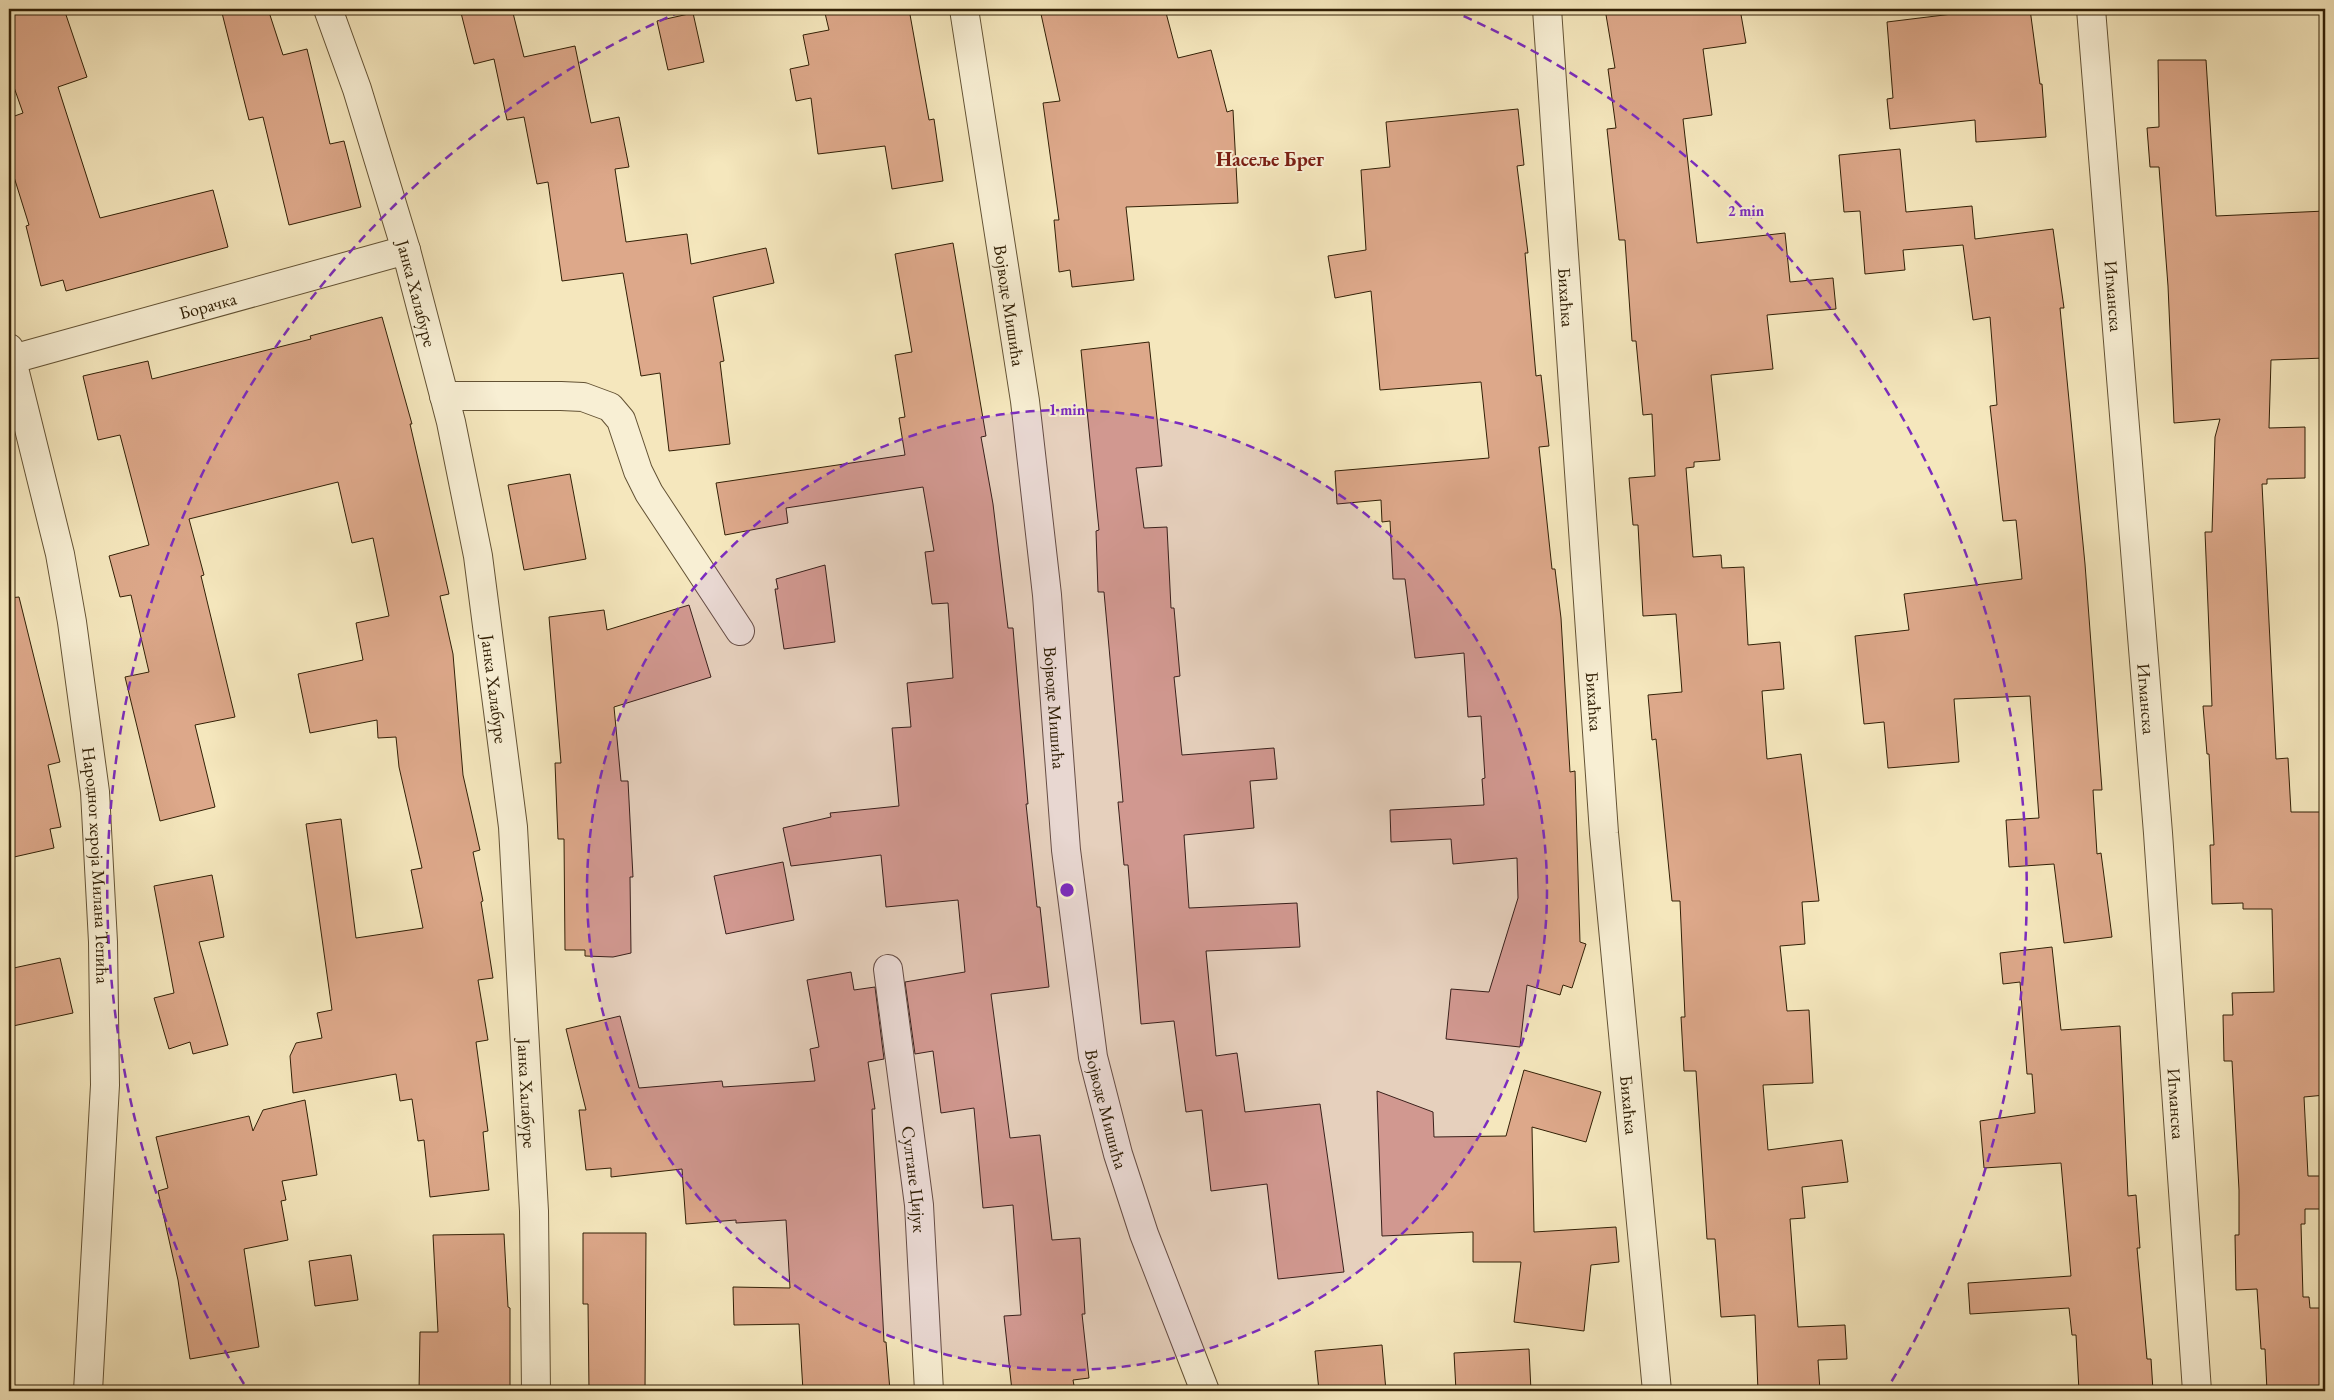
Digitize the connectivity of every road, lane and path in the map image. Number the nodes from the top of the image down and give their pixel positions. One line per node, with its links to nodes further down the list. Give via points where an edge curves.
1 (328, 9): 5 (street, Јанка Халабуре, via 357,89)
2 (964, 9): 13 (street, Војводе Мишића, via 1025,401 1047,595 1066,850 1093,1057 1118,1154 1144,1234)
3 (1547, 9): 14 (street, Бихаћка, via 1604,833)
4 (2091, 9): 15 (street, Игманска, via 2157,823)
5 (406, 250): 6 (street, Борачка); 7 (street, Јанка Халабуре)
6 (10, 356): 10 (street, Народног хероја Милана Тепића, via 60,554 95,792 103,942 105,1085)
7 (444, 396): 8 (street, via 583,397 610,407 621,420 649,493); 11 (street, Јанка Халабуре, via 478,556 513,827 534,1211)
8 (740, 631)
9 (888, 969): 12 (street, Султане Цијук, via 919,1205)
10 (88, 1391)
11 (536, 1391)
12 (929, 1391)
13 (1205, 1391)
14 (1658, 1391)
15 (2196, 1391)

